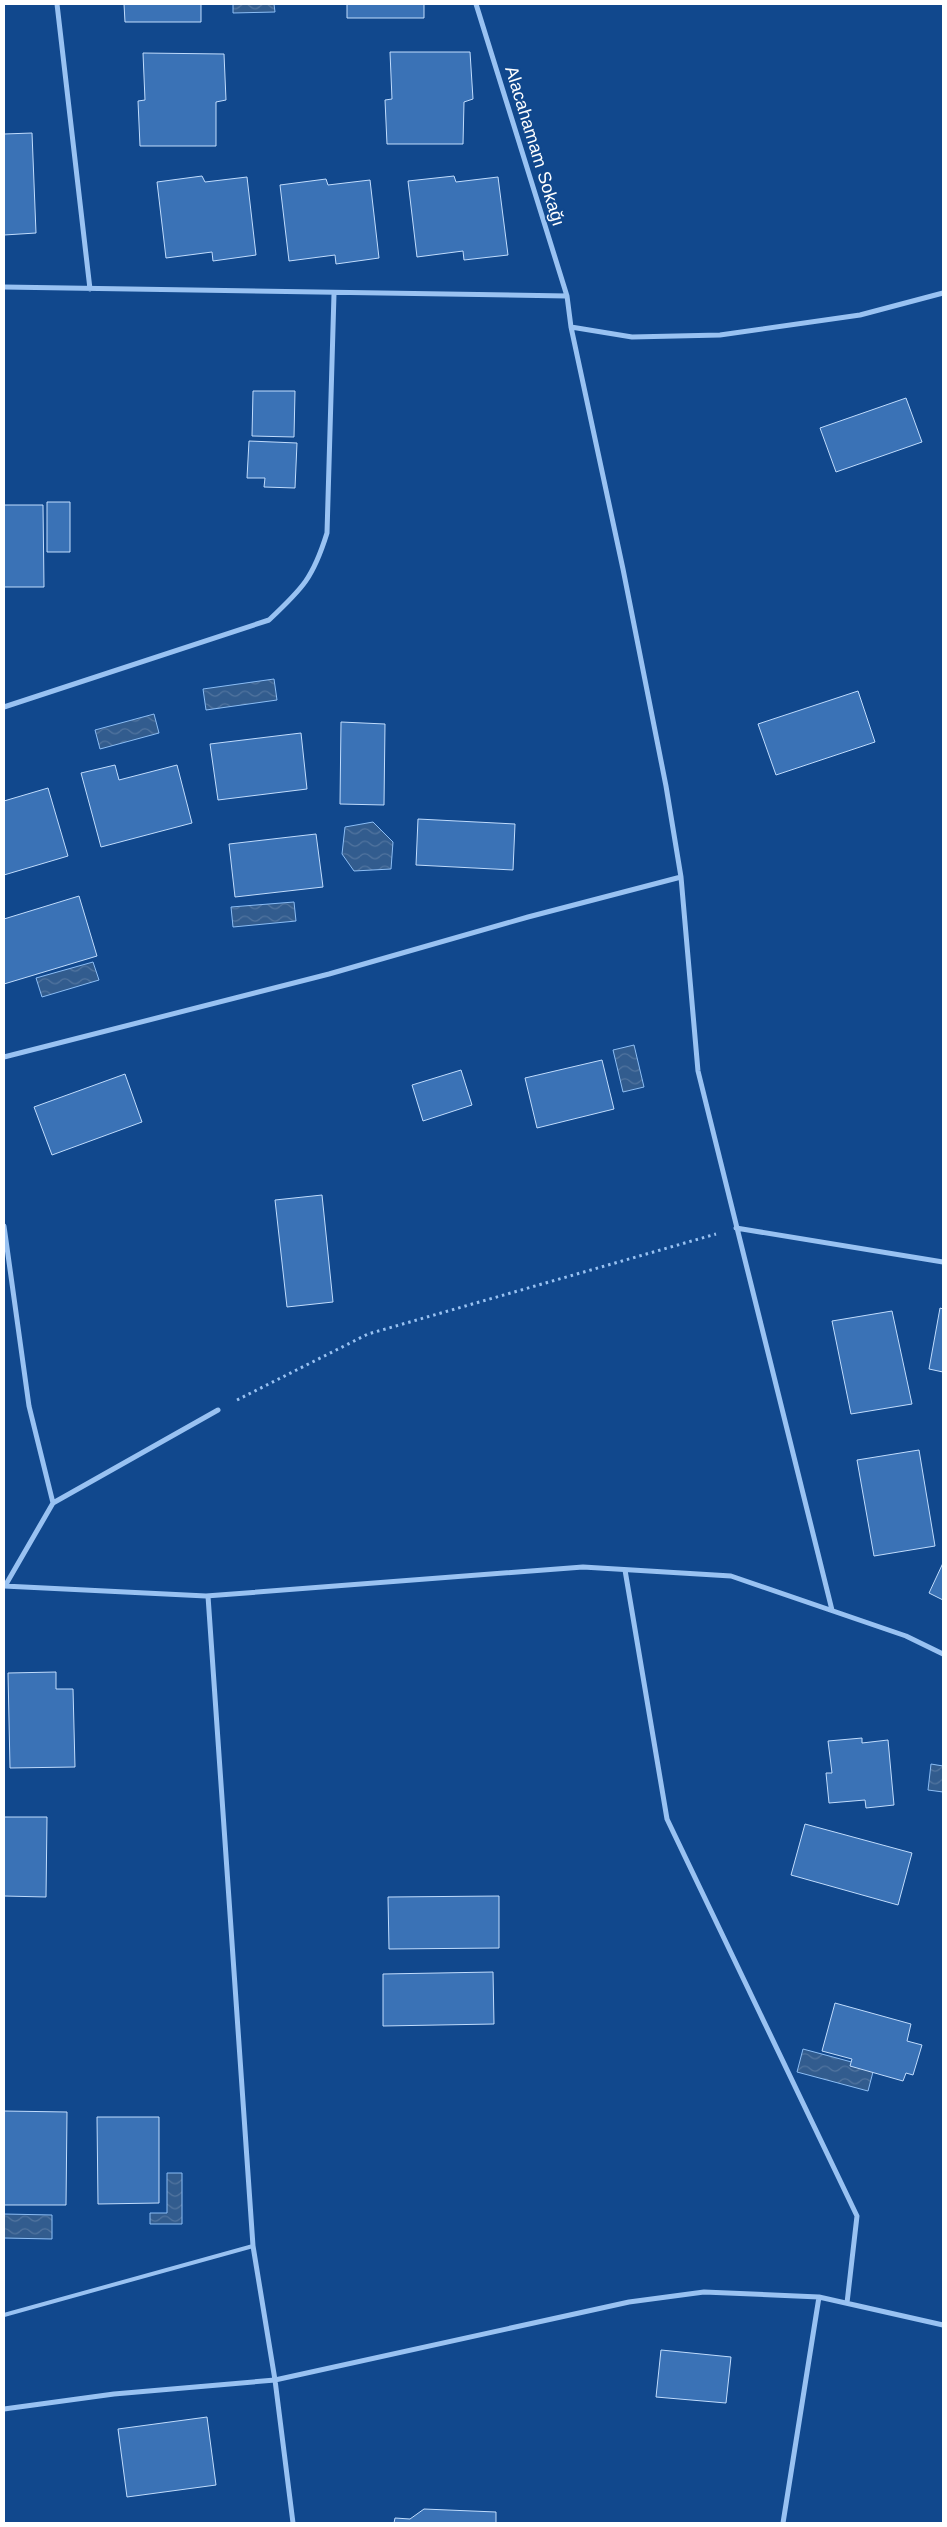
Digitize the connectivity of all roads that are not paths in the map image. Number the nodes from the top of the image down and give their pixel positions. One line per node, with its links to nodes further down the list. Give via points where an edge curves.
1 (57, 4): 4 (street)
2 (476, 4): 7 (street, Alacahamam Sokağı)
3 (4, 287): 4 (street)
4 (90, 289): 6 (street)
5 (943, 293): 8 (street, via 860,315 720,335 632,338)
6 (334, 294): 7 (street); 9 (street, via 327,533 317,565 301,590 269,620)
7 (567, 296): 8 (street, Alacahamam Sokağı)
8 (571, 327): 10 (street, Alacahamam Sokağı, via 659,748)
9 (4, 707)
10 (680, 877): 11 (street, via 329,974); 13 (street, Alacahamam Sokağı, via 698,1071)
11 (4, 1057)
12 (4, 1226): 16 (street, via 29,1406)
13 (736, 1228): 14 (street); 20 (street, Alacahamam Sokağı)
14 (943, 1262)
15 (218, 1410): 16 (street)
16 (53, 1503): 18 (street)
17 (625, 1570): 19 (street, via 583,1567); 20 (street, via 732,1576); 24 (street, via 667,1818 857,2216)
18 (4, 1586): 19 (street)
19 (208, 1596): 22 (street)
20 (832, 1610): 21 (street, via 906,1636)
21 (943, 1654)
22 (253, 2246): 25 (lane); 27 (street)
23 (819, 2297): 24 (street); 27 (street, via 704,2292 629,2302); 30 (street)
24 (847, 2303): 26 (street)
25 (4, 2315)
26 (943, 2325)
27 (274, 2380): 28 (street, via 114,2394); 29 (street)
28 (4, 2409)
29 (292, 2523)
30 (783, 2523)

